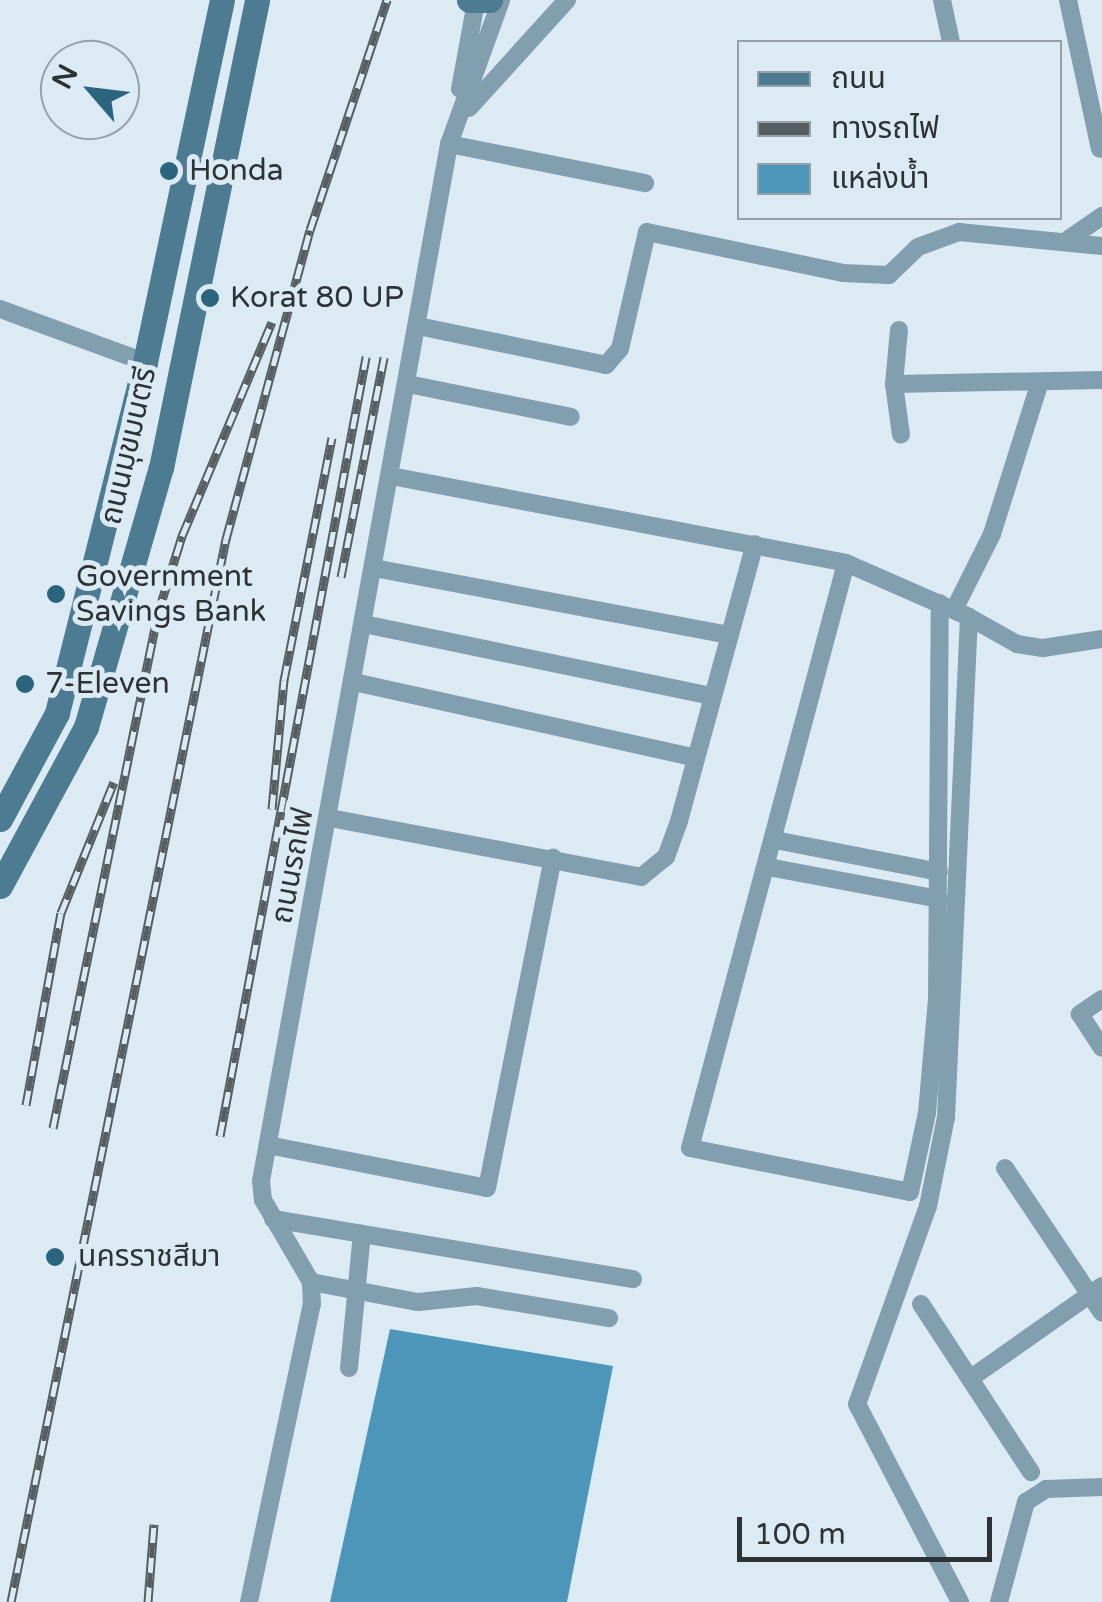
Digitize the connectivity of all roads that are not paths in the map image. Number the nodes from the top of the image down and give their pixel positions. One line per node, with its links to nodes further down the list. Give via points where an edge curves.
1 (222, 0): 17 (main road, ถนนมุขมนตรี)
2 (257, 0): 25 (main road, ถนนมุขมนตรี)
3 (484, 0): 8 (street, ถนนรถไฟ)
4 (567, 0): 8 (street)
5 (942, 0): 7 (street)
6 (1068, 0): 9 (street)
7 (951, 40)
8 (451, 136): 10 (street); 15 (street, ถนนรถไฟ)
9 (1100, 149)
10 (645, 183)
11 (1102, 216): 12 (street)
12 (1066, 241): 13 (street); 15 (street, via 959,232 918,247 889,275 844,273 647,232 620,348 606,365)
13 (1102, 246)
14 (0, 310): 17 (street)
15 (418, 326): 20 (street, ถนนรถไฟ)
16 (899, 330): 21 (street)
17 (145, 362): 24 (main road, ถนนมุขมนตรี)
18 (1102, 380): 19 (street)
19 (1040, 382): 21 (street); 30 (street, via 992,534)
20 (408, 384): 22 (street); 26 (street, ถนนรถไฟ)
21 (894, 384): 23 (street)
22 (571, 417)
23 (901, 435)
24 (122, 457): 25 (main road); 38 (main road, ถนนมุขมนตรี, via 57,713)
25 (161, 468): 39 (main road, ถนนมุขมนตรี, via 86,727)
26 (391, 476): 27 (street); 29 (street, ถนนรถไฟ)
27 (755, 544): 28 (street); 32 (street)
28 (846, 563): 30 (street); 40 (street)
29 (374, 568): 31 (street, ถนนรถไฟ); 32 (street)
30 (954, 609): 33 (street, via 1017,644 1044,648); 43 (street); 64 (street, via 946,1117 928,1206 857,1404)
31 (364, 624): 34 (street, ถนนรถไฟ); 35 (street)
32 (730, 635): 35 (street)
33 (1102, 639)
34 (354, 682): 36 (street); 37 (street, ถนนรถไฟ)
35 (713, 696): 36 (street)
36 (696, 758): 41 (street, via 666,857 641,878)
37 (330, 818): 41 (street); 48 (street, ถนนรถไฟ)
38 (0, 819)
39 (12, 838): 44 (main road, ถนนมุขมนตรี)
40 (775, 840): 42 (street); 43 (street)
41 (553, 858): 48 (street, via 487,1188)
42 (768, 867): 45 (street); 45 (street, via 690,1148 910,1192 927,1112)
43 (939, 872): 45 (street)
44 (0, 886)
45 (938, 899)
46 (1102, 999): 47 (street, via 1080,1014)
47 (1102, 1048)
48 (268, 1145): 50 (street, ถนนรถไฟ, via 261,1182)
49 (1006, 1168): 55 (street)
50 (273, 1219): 51 (street); 53 (street, ถนนรถไฟ)
51 (362, 1234): 52 (street); 54 (street)
52 (633, 1280)
53 (311, 1282): 54 (street); 63 (street)
54 (360, 1290): 58 (street, via 418,1302 477,1296); 59 (street)
55 (1096, 1291): 57 (street); 60 (street)
56 (921, 1304): 60 (street)
57 (1102, 1313)
58 (609, 1318)
59 (349, 1368)
60 (971, 1378): 61 (street)
61 (1031, 1472)
62 (1102, 1486): 65 (street, via 1046,1489 1026,1502)
63 (250, 1602)
64 (960, 1602)
65 (999, 1602)

